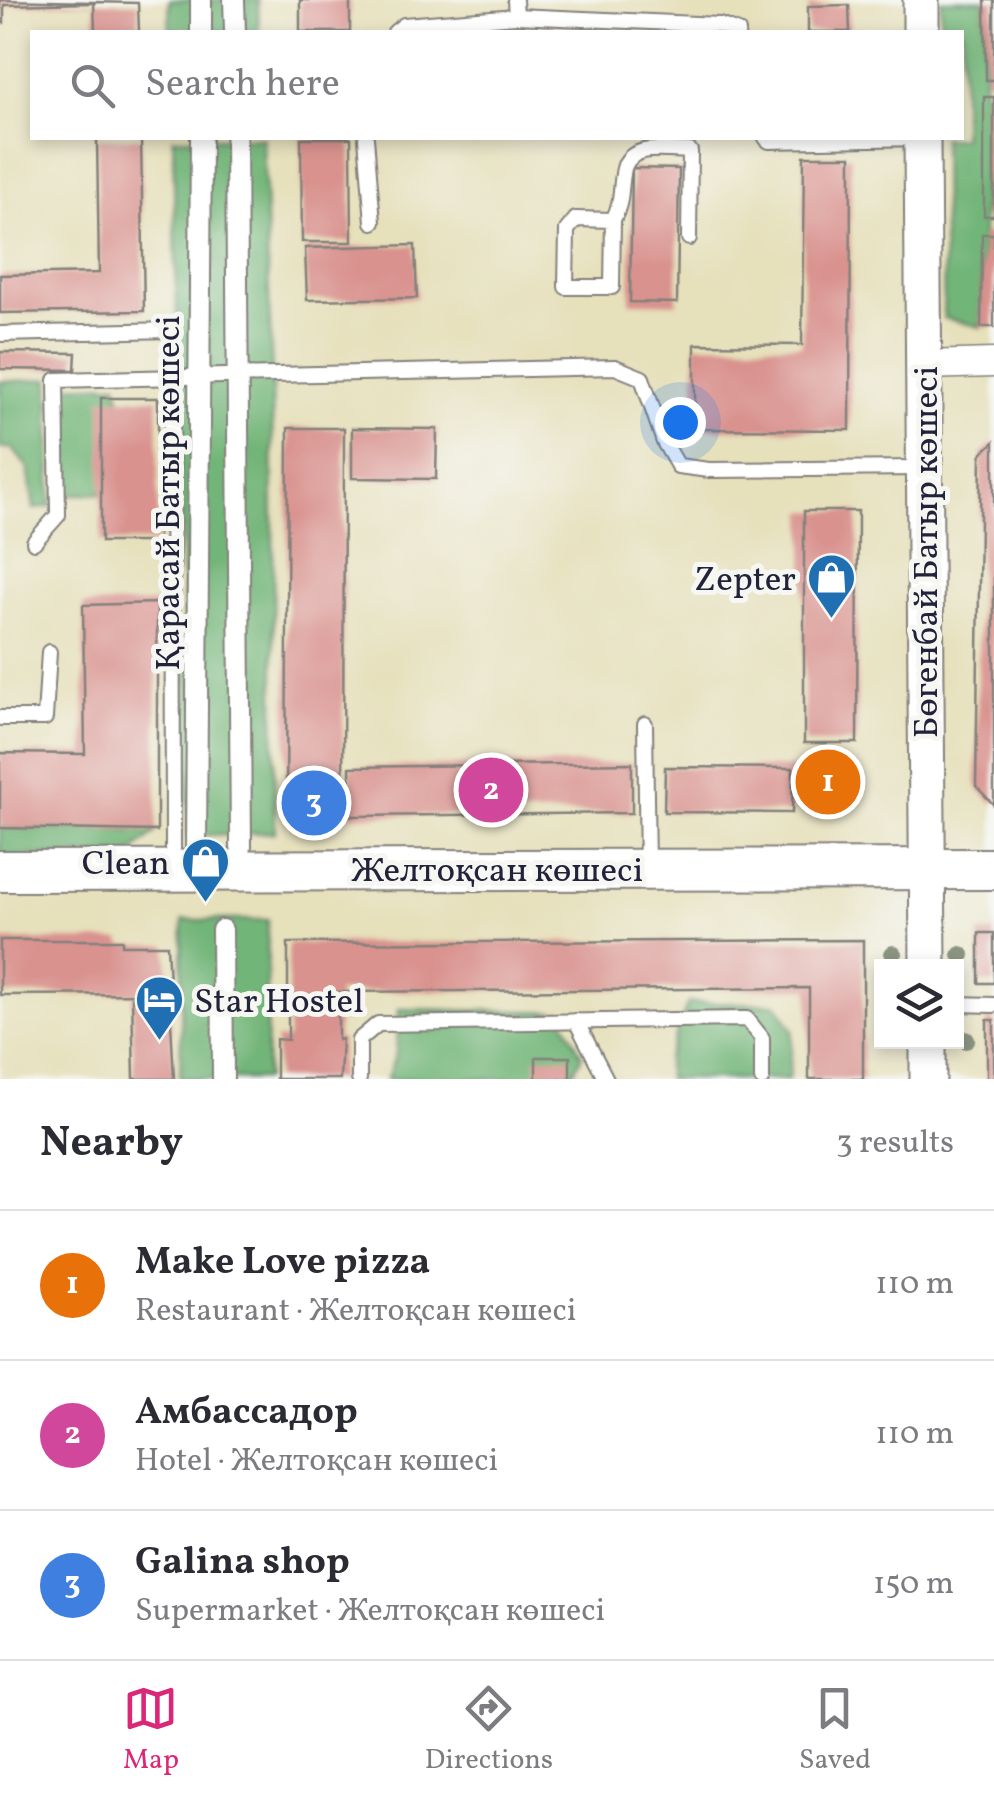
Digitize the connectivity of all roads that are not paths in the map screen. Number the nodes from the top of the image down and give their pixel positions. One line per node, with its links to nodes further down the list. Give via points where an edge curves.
1 (201, 0): 6 (street)
2 (234, 0): 7 (street)
3 (515, 0): 5 (lane)
4 (921, 0): 10 (street)
5 (516, 16): 8 (lane); 9 (lane)
6 (201, 30)
7 (235, 30)
8 (398, 30)
9 (733, 30)
10 (921, 30)
11 (201, 140): 25 (street, Қарасай Батыр көшесі)
12 (236, 140): 23 (street, Қарасай Батыр көшесі)
13 (366, 140): 18 (lane)
14 (768, 140): 15 (lane)
15 (820, 140)
16 (922, 140): 22 (street, Бөгенбай Батыр көшесі)
17 (613, 220): 17 (lane, via 570,223 566,286 612,288); 19 (lane, via 622,203 622,170 633,154 690,151)
18 (373, 222)
19 (689, 238)
20 (0, 334): 24 (lane, via 172,330)
21 (994, 363): 22 (street)
22 (924, 365): 26 (street, Бөгенбай Батыр көшесі)
23 (240, 374): 25 (lane); 26 (lane, via 615,367 642,378 678,466); 31 (street, Қарасай Батыр көшесі)
24 (172, 376): 25 (lane); 27 (lane, via 56,380 58,515); 33 (lane)
25 (200, 376): 32 (street, Қарасай Батыр көшесі)
26 (924, 468): 34 (street, Бөгенбай Батыр көшесі)
27 (34, 542)
28 (49, 652): 29 (lane, via 45,718)
29 (0, 718)
30 (645, 724): 36 (lane)
31 (242, 847)
32 (196, 848)
33 (173, 849)
34 (927, 868): 35 (main road, Желтоқсан көшесі); 36 (main road, Желтоқсан көшесі); 39 (street, Бөгенбай Батыр көшесі)
35 (994, 868)
36 (646, 869): 37 (main road, Желтоқсан көшесі)
37 (0, 871)
38 (222, 930): 44 (street)
39 (928, 959)
40 (964, 1004): 41 (lane)
41 (994, 1005)
42 (576, 1021): 45 (lane, via 378,1024 359,1040); 46 (lane); 47 (lane, via 747,1019 762,1038)
43 (928, 1049): 48 (street)
44 (223, 1079)
45 (358, 1079)
46 (606, 1079)
47 (762, 1079)
48 (928, 1079)

